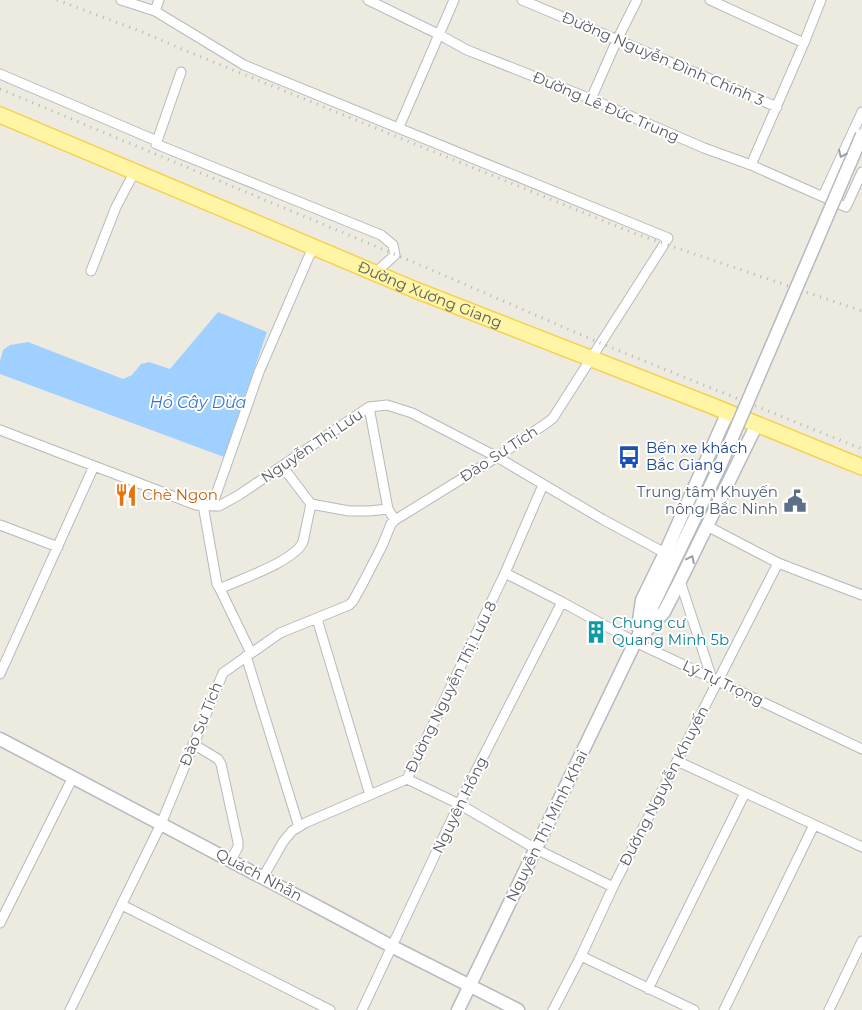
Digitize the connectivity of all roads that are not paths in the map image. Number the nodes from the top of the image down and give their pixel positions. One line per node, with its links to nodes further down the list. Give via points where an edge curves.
1 (122, 0): 9 (street)
2 (159, 0): 9 (street)
3 (368, 0): 10 (street, Đường Lê Đức Trung)
4 (454, 0): 10 (street)
5 (522, 0): 11 (street, Đường Nguyễn Đình Chính 3)
6 (637, 0): 11 (street)
7 (710, 0): 12 (street)
8 (821, 0): 12 (street)
9 (155, 11): 19 (street, via 244,65)
10 (438, 34): 15 (street, Đường Lê Đức Trung, via 467,50); 19 (street)
11 (617, 40): 15 (street); 16 (street, Đường Nguyễn Đình Chính 3)
12 (804, 43): 16 (street)
13 (182, 72): 21 (street)
14 (0, 74): 21 (street)
15 (592, 99): 22 (street, Đường Lê Đức Trung, via 704,148)
16 (776, 107): 22 (street)
17 (862, 112): 25 (street, one-way to 25)
18 (0, 115): 23 (main road, Đường Xương Giang)
19 (398, 127): 29 (street, Đào Sư Tích, via 668,238)
20 (862, 135): 54 (main road, Nguyễn Thị Minh Khai, bridge, via 720,466)
21 (157, 140): 28 (street, via 158,146 381,235 393,245 395,255)
22 (751, 164): 25 (street, Đường Lê Đức Trung)
23 (135, 171): 26 (main road, Đường Xương Giang); 27 (street, via 116,207)
24 (862, 172): 25 (street, Đường Lê Đức Trung, via 846,207)
25 (822, 196)
26 (314, 247): 28 (main road, Đường Xương Giang); 40 (street, via 259,372)
27 (91, 272)
28 (375, 273): 29 (main road, Đường Xương Giang)
29 (591, 358): 31 (main road, Đường Xương Giang); 34 (street, Đào Sư Tích, via 553,418)
30 (368, 407): 34 (street, Nguyễn Thị Lưu, via 387,405 412,413); 36 (street, Nguyễn Thị Lưu); 41 (street)
31 (728, 412): 32 (main road, Đường Xương Giang); 46 (main road)
32 (757, 424): 37 (main road, Đường Xương Giang); 44 (main road)
33 (0, 430): 35 (street)
34 (497, 457): 38 (street, Nguyễn Thị Lưu); 42 (street, Đào Sư Tích)
35 (94, 466): 40 (street, via 196,505); 45 (street)
36 (282, 466): 39 (street); 40 (street, Nguyễn Thị Lưu, via 219,506)
37 (862, 468)
38 (543, 485): 46 (street, Nguyễn Thị Lưu); 48 (street, Đường Nguyễn Thị Lưu 8)
39 (311, 504): 41 (street, via 349,511); 50 (street, via 303,542 296,551 273,566)
40 (207, 505): 50 (street)
41 (388, 510): 42 (street)
42 (395, 520): 53 (street, Đào Sư Tích, via 353,601 345,608)
43 (0, 525): 45 (street)
44 (707, 526): 47 (street); 49 (main road, one-way to 44)
45 (58, 547): 56 (street)
46 (665, 554): 54 (main road, via 642,600)
47 (778, 563): 51 (street); 57 (street, Đường Nguyễn Khuyến)
48 (505, 573): 52 (street, Lý Tự Trọng); 63 (street, Đường Nguyễn Thị Lưu 8)
49 (680, 581): 54 (main road, via 664,612); 57 (street)
50 (219, 587): 55 (street)
51 (862, 596)
52 (562, 602): 54 (street, Lý Tự Trọng); 66 (street, Nguyên Hồng)
53 (317, 619): 55 (street, Đào Sư Tích, via 280,633); 65 (street)
54 (636, 642): 57 (street, Lý Tự Trọng); 71 (main road, Nguyễn Thị Minh Khai)
55 (249, 654): 59 (street, Đào Sư Tích, via 220,676); 69 (street)
56 (0, 674)
57 (715, 680): 60 (street, Lý Tự Trọng); 61 (street, Đường Nguyễn Khuyến)
58 (0, 739): 62 (main road, Quách Nhẫn)
59 (193, 744): 67 (street, Đào Sư Tích); 72 (street, via 221,764 238,842)
60 (862, 749)
61 (677, 761): 64 (street); 74 (street, Đường Nguyễn Khuyến)
62 (73, 778): 67 (main road, Quách Nhẫn); 76 (street)
63 (407, 779): 65 (street, Đường Nguyễn Thị Lưu 8); 66 (street)
64 (745, 793): 68 (street); 81 (street)
65 (370, 795): 69 (street, Đường Nguyễn Thị Lưu 8)
66 (459, 804): 71 (street); 78 (street, Nguyên Hồng)
67 (161, 824): 72 (main road, Quách Nhẫn); 75 (street, Đào Sư Tích)
68 (814, 826): 70 (street); 89 (street)
69 (299, 827): 73 (street, Đường Nguyễn Thị Lưu 8, via 283,842)
70 (862, 847)
71 (536, 849): 74 (street); 80 (main road, Nguyễn Thị Minh Khai)
72 (231, 860): 73 (main road, Quách Nhẫn)
73 (263, 877): 78 (main road, Quách Nhẫn)
74 (613, 887): 79 (street, Đường Nguyễn Khuyến)
75 (122, 906): 82 (street, Đào Sư Tích); 83 (street)
76 (0, 923)
77 (862, 941): 90 (street)
78 (392, 947): 80 (main road, Quách Nhẫn); 84 (street, Nguyên Hồng)
79 (582, 956): 81 (street); 87 (street, Đường Nguyễn Khuyến)
80 (470, 986): 85 (main road, Nguyễn Thị Minh Khai); 86 (main road, Quách Nhẫn)
81 (648, 989): 88 (street)
82 (70, 1010)
83 (330, 1010)
84 (362, 1010)
85 (458, 1010)
86 (518, 1010)
87 (553, 1010)
88 (694, 1010)
89 (724, 1010)
90 (829, 1010)

